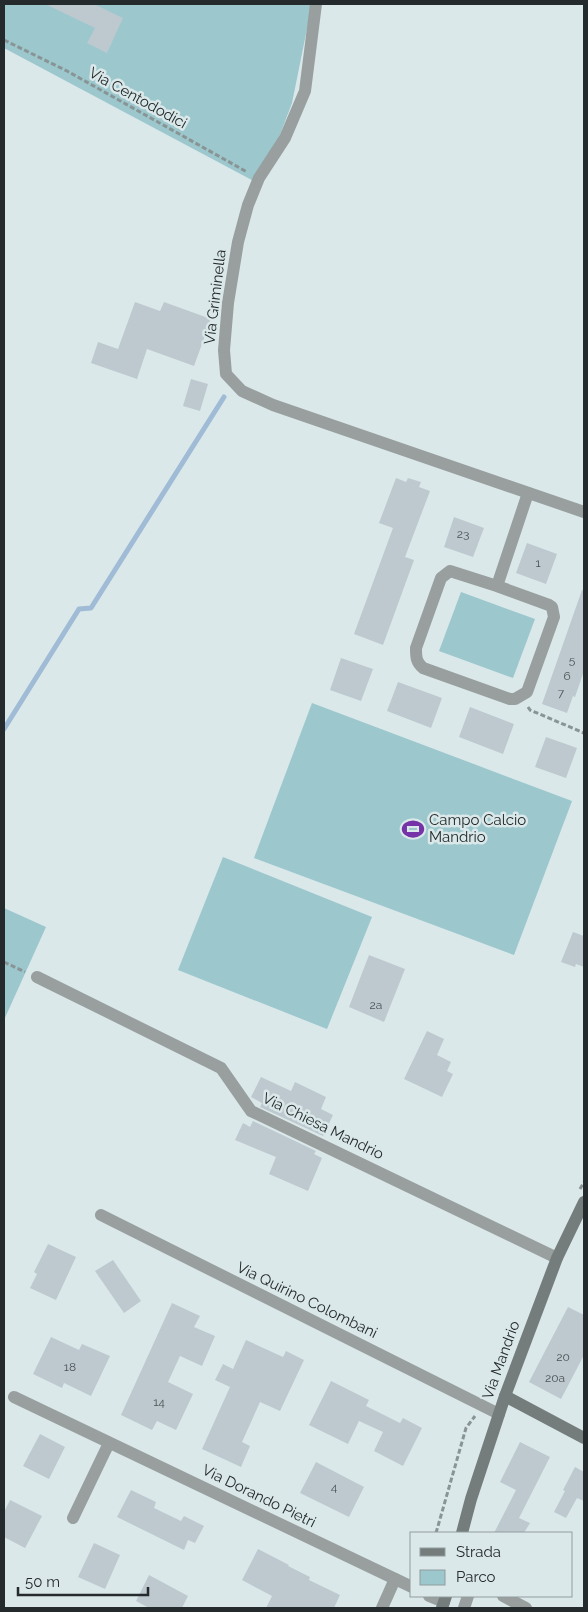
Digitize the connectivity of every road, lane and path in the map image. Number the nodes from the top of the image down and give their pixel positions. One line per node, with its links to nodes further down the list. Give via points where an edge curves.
1 (316, 4): 3 (street, Via Griminella, via 305,91 285,138)
2 (4, 40): 3 (path, Via Centododici, via 67,71)
3 (259, 178): 4 (street, Via Griminella, via 238,242 228,303 224,350 226,374 242,390 274,405)
4 (528, 492): 5 (street, Via Griminella); 6 (street)
5 (584, 512)
6 (498, 586): 6 (street, via 450,571 441,578 416,648 416,657 423,668 515,699 527,692 554,618 549,605)
7 (521, 706): 8 (path, via 526,704 530,710)
8 (584, 734)
9 (4, 962): 10 (path)
10 (37, 977): 13 (street, Via Chiesa Mandrio, via 221,1068 251,1111)
11 (584, 1202): 13 (street, Via Mandrio)
12 (101, 1215): 16 (street, Via Quirino Colombani)
13 (556, 1258): 14 (street, Via Mandrio)
14 (505, 1396): 16 (street, Via Mandrio); 17 (street)
15 (14, 1397): 18 (street, Via Dorando Pietri)
16 (499, 1414): 20 (street, Via Mandrio)
17 (584, 1438)
18 (109, 1442): 19 (street); 21 (street, Via Dorando Pietri)
19 (73, 1518)
20 (462, 1532)
21 (395, 1579): 22 (street, Via Dorando Pietri); 26 (street)
22 (410, 1586)
23 (432, 1597): 25 (street)
24 (505, 1597): 27 (street)
25 (444, 1602)
26 (382, 1608)
27 (526, 1608)

